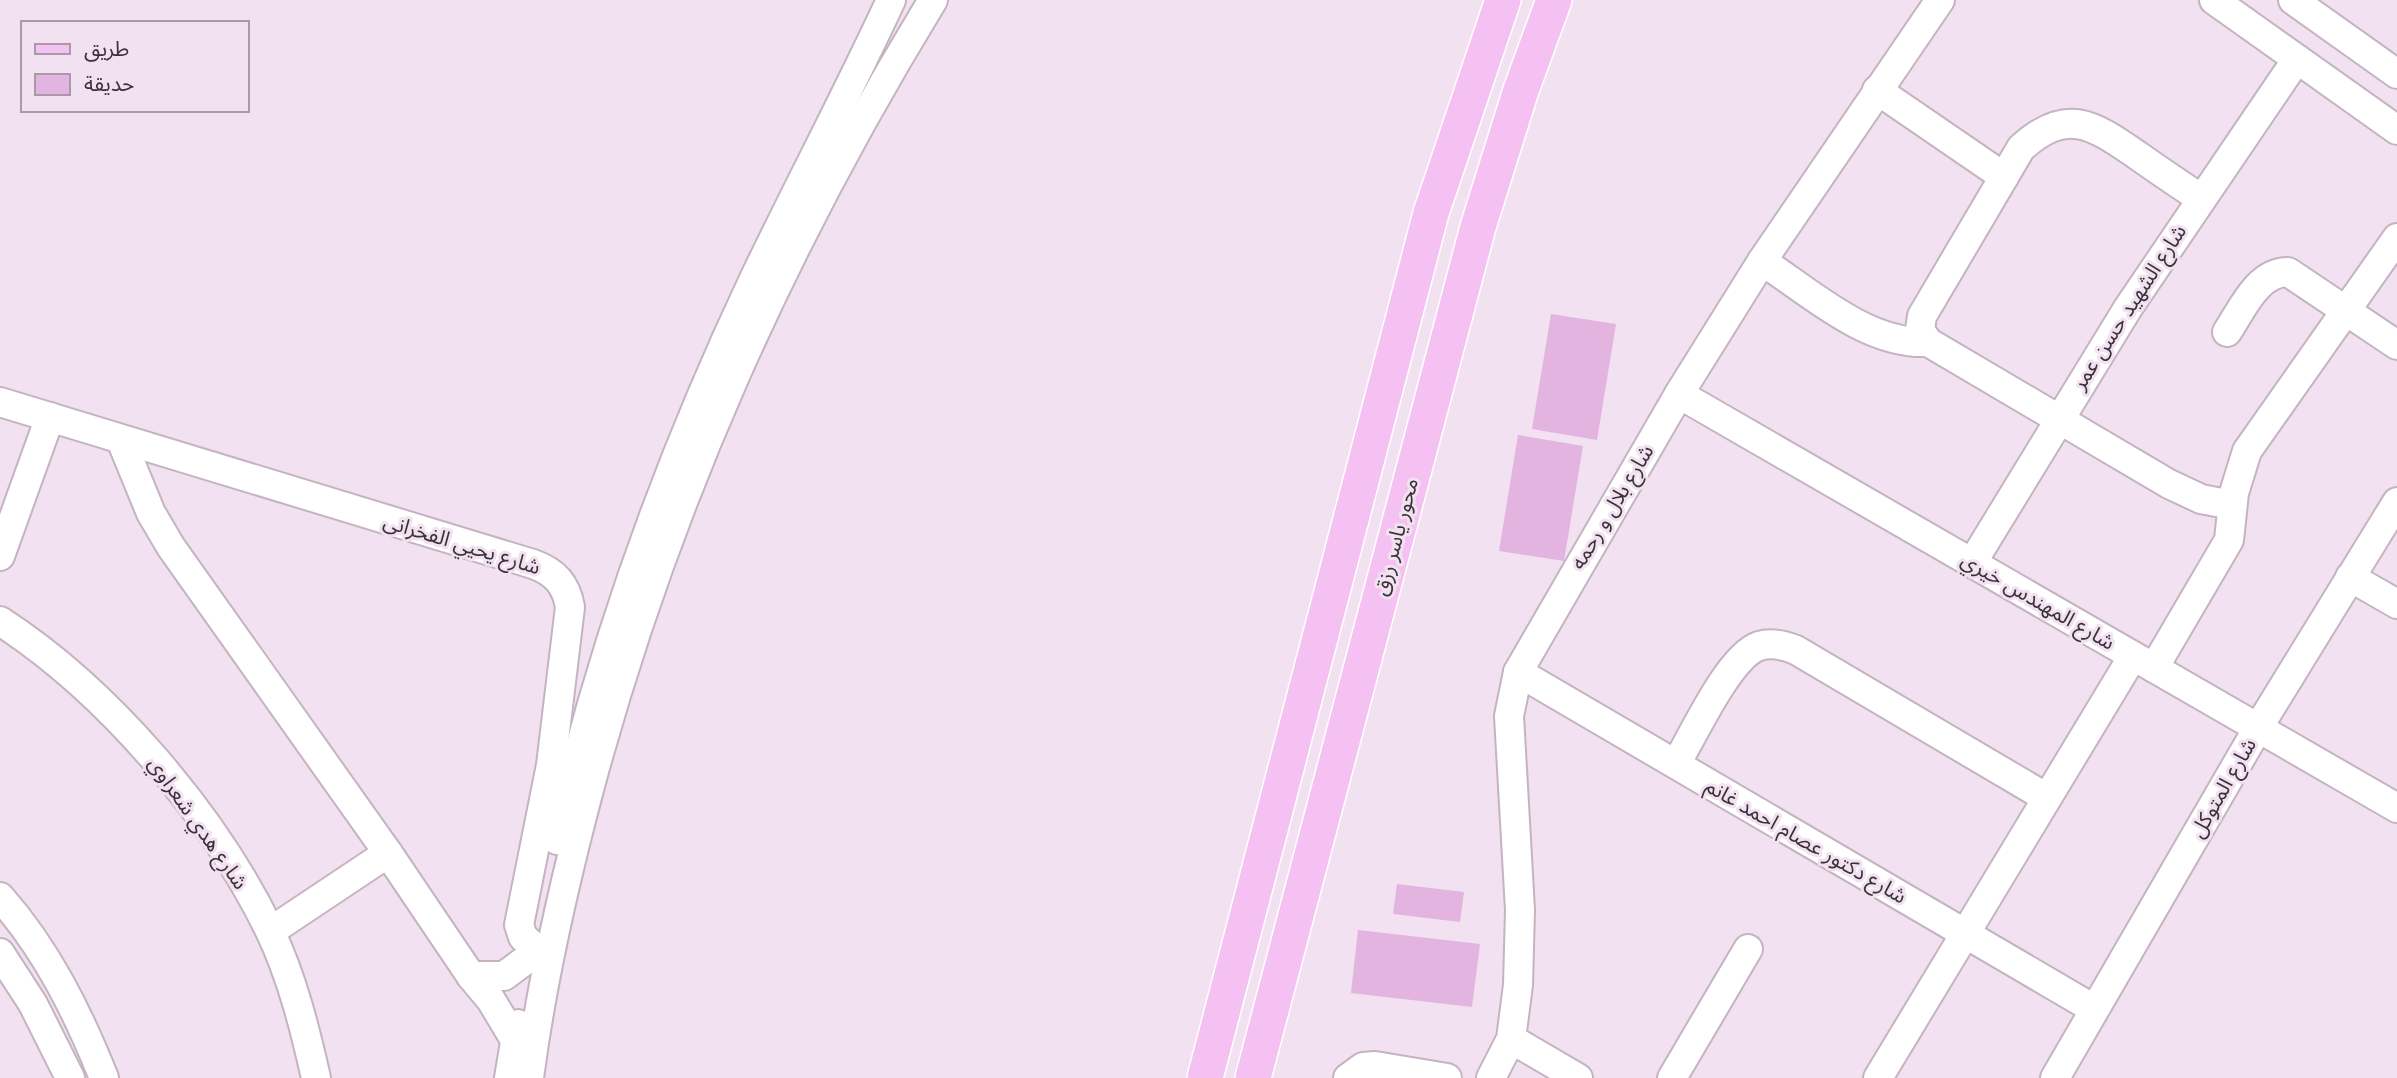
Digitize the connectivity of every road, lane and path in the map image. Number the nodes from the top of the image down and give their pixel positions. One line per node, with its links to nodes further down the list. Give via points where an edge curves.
1 (891, 0): 36 (street, via 753,281 677,455)
2 (933, 0): 56 (street, via 782,271 672,526 605,732 572,853)
3 (1503, 0): 57 (main road, via 1431,213)
4 (1554, 0): 58 (main road, محور ياسر رزق, via 1478,227)
5 (1940, 0): 10 (street, شارع بلال و رحمه)
6 (2214, 0): 8 (street)
7 (2292, 0): 9 (street)
8 (2297, 59): 11 (street); 13 (street, شارع الشهيد حسن عمر)
9 (2393, 64)
10 (1878, 90): 12 (street); 15 (street, شارع بلال و رحمه)
11 (2397, 130)
12 (2004, 177): 13 (street, via 2021,148 2044,130 2086,124); 18 (street, via 1922,316 1920,330)
13 (2200, 198): 23 (street, شارع الشهيد حسن عمر)
14 (2397, 238): 16 (street)
15 (1762, 261): 18 (street, via 1867,330 1896,341); 20 (street, شارع بلال و رحمه)
16 (2346, 310): 17 (street, via 2296,275 2279,272 2263,281); 19 (street); 26 (street, via 2247,451)
17 (2227, 332)
18 (1928, 342): 23 (street)
19 (2397, 345)
20 (1679, 394): 28 (street, شارع المهندس خيري); 33 (street, شارع بلال و رحمه)
21 (0, 402): 22 (street, شارع يحيي الفخرانى)
22 (50, 417): 24 (street, شارع يحيي الفخرانى); 27 (street)
23 (2058, 419): 26 (street, via 2184,492); 28 (street, شارع الشهيد حسن عمر)
24 (121, 440): 36 (street, شارع يحيي الفخرانى, via 552,573 567,591 570,607); 39 (street, via 151,513 171,547)
25 (2397, 502): 29 (street, شارع المتوكل)
26 (2232, 505): 32 (street, via 2232,530 2225,549)
27 (0, 556)
28 (1972, 563): 32 (street, شارع المهندس خيري)
29 (2350, 577): 30 (street); 34 (street, شارع المتوكل)
30 (2397, 604)
31 (0, 621): 41 (street, شارع هدي شعراوي, via 95,694 150,754 224,853)
32 (2143, 662): 34 (street, شارع المهندس خيري); 37 (street)
33 (1518, 672): 35 (street, شارع دكتور عصام احمد غانم); 48 (street, شارع بلال و رحمه, via 1509,716 1520,910)
34 (2258, 728): 38 (street, شارع المهندس خيري); 47 (street, شارع المتوكل)
35 (1676, 764): 37 (street, via 1738,661 1759,646 1771,644 1796,650); 42 (street, شارع دكتور عصام احمد غانم)
36 (562, 767): 44 (street, شارع يحيي الفخرانى, via 520,918 520,931)
37 (2047, 798): 42 (street)
38 (2397, 808)
39 (388, 852): 41 (street); 46 (street)
40 (0, 897): 53 (street, via 22,922 64,988)
41 (271, 931): 54 (street, شارع هدي شعراوي, via 303,1021)
42 (1966, 934): 47 (street, شارع دكتور عصام احمد غانم); 63 (street)
43 (1748, 949): 62 (street)
44 (532, 951): 46 (street, via 504,976); 49 (street)
45 (0, 953): 51 (street, via 33,1003)
46 (471, 976): 49 (street)
47 (2094, 1009): 64 (street, شارع المتوكل)
48 (1511, 1039): 60 (street, شارع بلال و رحمه); 61 (street)
49 (515, 1040): 55 (street)
50 (1388, 1073): 52 (street); 59 (street, via 1363,1067)
51 (65, 1076)
52 (1434, 1077)
53 (104, 1078)
54 (316, 1078)
55 (509, 1078)
56 (529, 1078)
57 (1205, 1078)
58 (1253, 1078)
59 (1348, 1078)
60 (1491, 1078)
61 (1578, 1078)
62 (1672, 1078)
63 (1878, 1078)
64 (2055, 1078)

